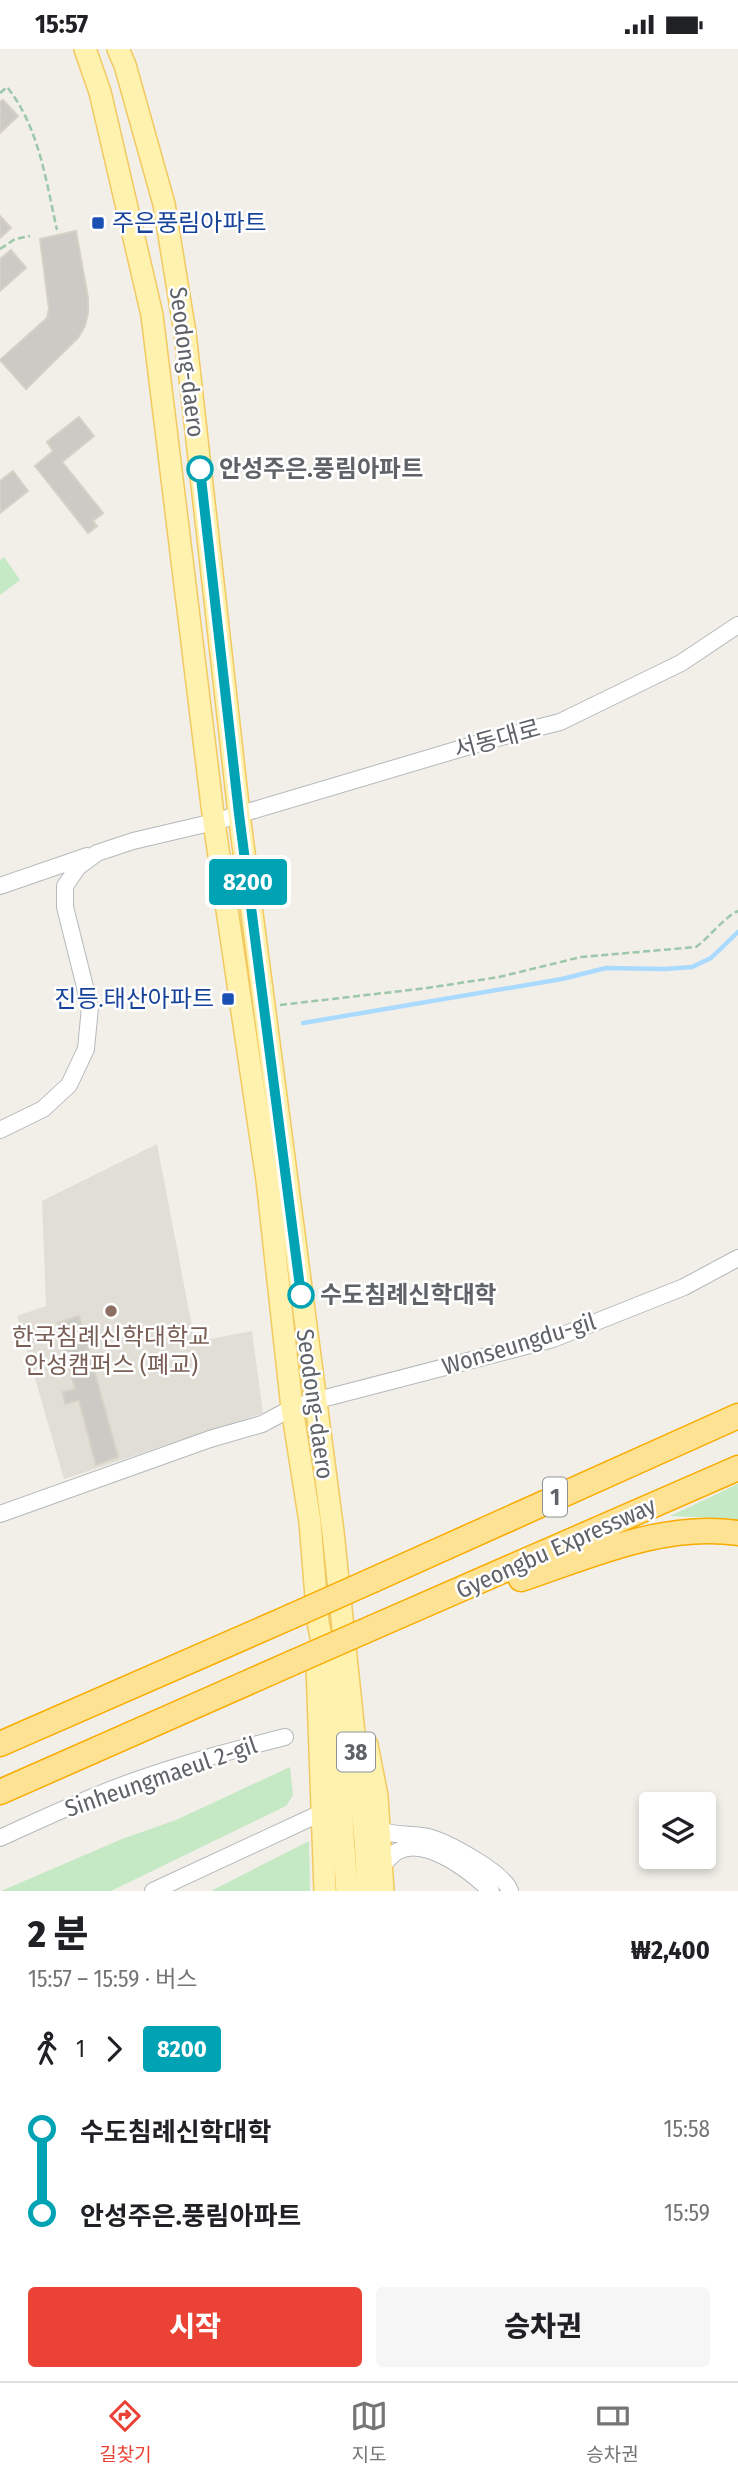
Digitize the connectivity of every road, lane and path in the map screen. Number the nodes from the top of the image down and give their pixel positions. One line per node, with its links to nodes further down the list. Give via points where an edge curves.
1 (85, 49): 9 (main road, Seodong-daero / 38, via 100,92 152,315)
2 (122, 54): 8 (main road, Seodong-daero / 38, via 164,204 185,333)
3 (0, 93): 4 (path, via 7,87 25,115)
4 (57, 230)
5 (30, 236): 6 (path)
6 (0, 249)
7 (738, 625): 8 (street, 서동대로, via 681,663 560,722)
8 (239, 814): 9 (street, 서동대로); 13 (main road, Seodong-daero / 38)
9 (214, 822): 10 (street, 서동대로); 17 (main road, Seodong-daero / 38, via 267,1180)
10 (97, 853): 11 (street, 서동대로); 14 (street, via 78,867 65,886 65,907 90,1007 86,1049 69,1085 43,1109)
11 (0, 886)
12 (738, 911): 13 (path, via 696,947 581,957 499,977)
13 (265, 1006): 16 (main road, Seodong-daero / 38)
14 (0, 1130)
15 (738, 1258): 16 (street, Wonseungdu-gil, via 684,1287 553,1339)
16 (314, 1401): 17 (street, Wonseungdu-gil); 22 (main road, Seodong-daero / 38)
17 (292, 1408): 20 (street, Seodong-daero, via 262,1424); 23 (main road, Seodong-daero / 38, via 310,1522)
18 (738, 1416): 26 (highway, Gyeongbu Expressway / 1, bridge)
19 (738, 1468): 24 (highway, Gyeongbu Expressway / 1)
20 (0, 1514)
21 (738, 1533): 24 (highway, via 718,1530 662,1535)
22 (341, 1612): 29 (main road, via 377,1796); 35 (main road, Seodong-daero / 38)
23 (318, 1622): 28 (main road); 34 (main road, Seodong-daero / 38, via 333,1697)
24 (374, 1627): 27 (highway, 1, bridge)
25 (285, 1737): 30 (street, Sinheungmaeul 2-gil, via 133,1781)
26 (0, 1744)
27 (0, 1792)
28 (321, 1813): 32 (street); 33 (main road)
29 (379, 1829): 31 (main road); 38 (street, via 444,1841 501,1878)
30 (0, 1838)
31 (382, 1866): 36 (main road); 37 (street, via 397,1851 426,1850 454,1861)
32 (153, 1891)
33 (325, 1891)
34 (346, 1891)
35 (368, 1891)
36 (383, 1891)
37 (491, 1891)
38 (510, 1891)

